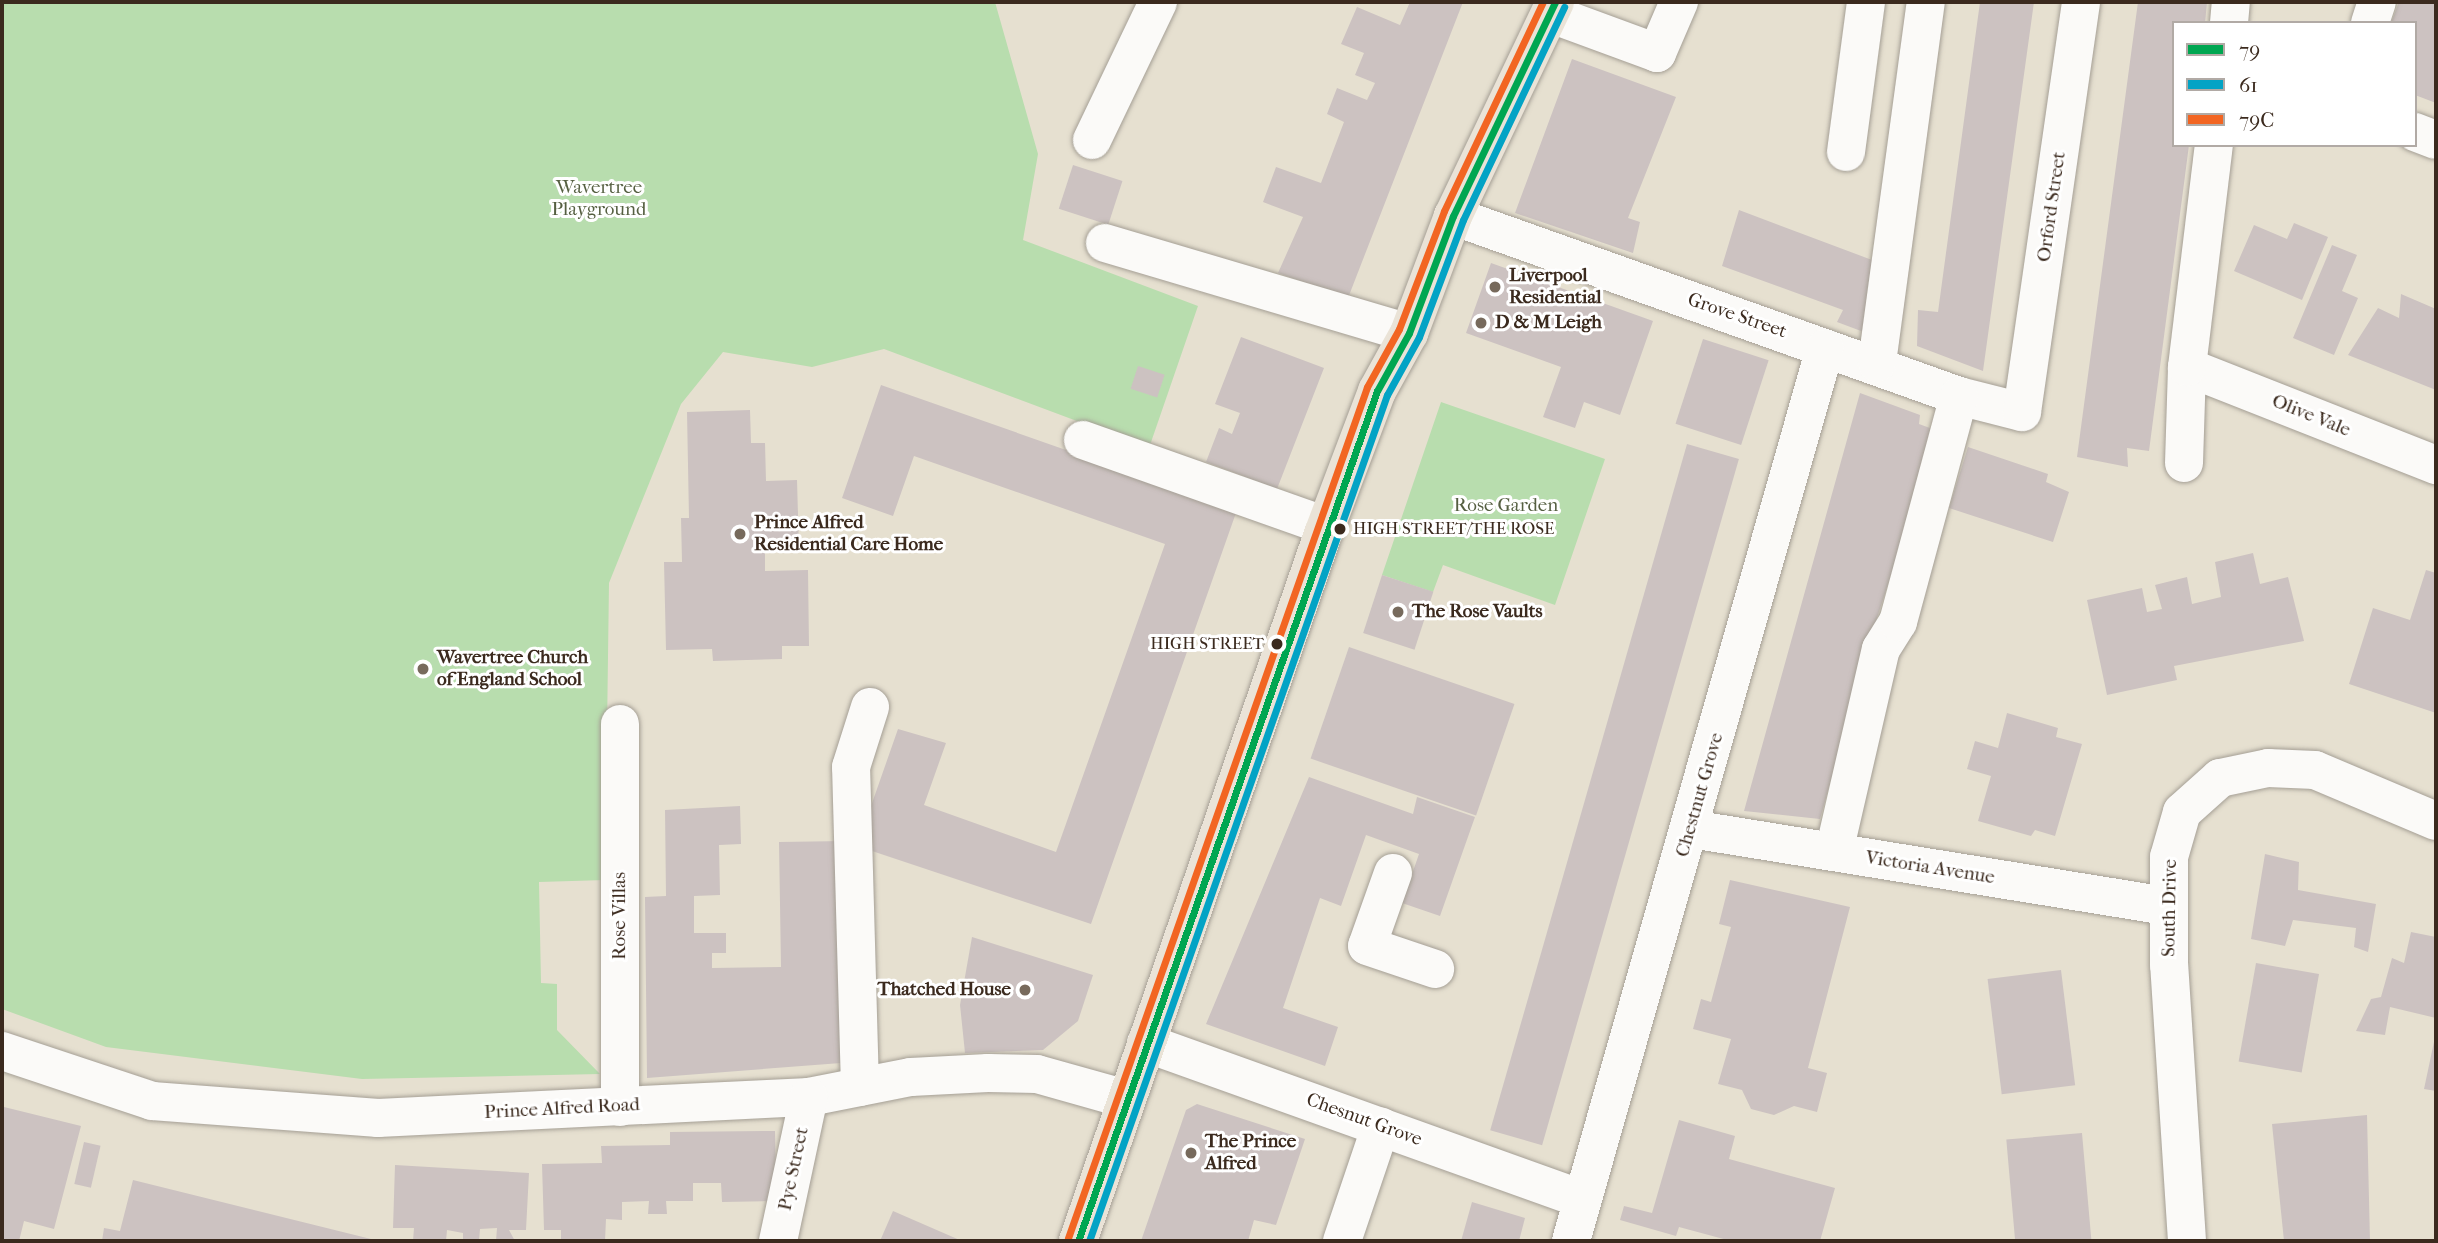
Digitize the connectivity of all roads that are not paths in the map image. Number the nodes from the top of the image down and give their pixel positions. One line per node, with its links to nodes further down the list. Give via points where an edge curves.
1 (1158, 2): 12 (street)
2 (1679, 2): 8 (street, via 1657,53)
3 (1866, 2): 15 (street)
4 (1926, 2): 20 (street)
5 (2081, 2): 23 (street, Orford Street)
6 (2231, 2): 9 (street)
7 (2377, 2): 10 (street)
8 (1553, 8): 16 (main road)
9 (2229, 21)
10 (2372, 21)
11 (2417, 133): 13 (street)
12 (1091, 140)
13 (2436, 140)
14 (2214, 147): 21 (street)
15 (1846, 152)
16 (1453, 216): 18 (main road); 19 (street, Grove Street)
17 (1105, 243): 18 (street)
18 (1409, 333): 27 (main road, via 1377,391)
19 (1825, 348): 20 (street, Grove Street); 31 (street, Chestnut Grove)
20 (1877, 363): 22 (street, Grove Street)
21 (2187, 367): 25 (street); 26 (street, Olive Vale)
22 (1959, 396): 23 (street, Grove Street); 32 (street, via 1898,622 1881,649)
23 (2022, 412)
24 (1083, 440): 27 (street)
25 (2183, 463)
26 (2436, 465)
27 (1326, 526): 36 (main road)
28 (870, 708): 38 (street, via 851,767)
29 (621, 724): 41 (street, Rose Villas)
30 (2436, 821): 34 (street, South Drive, via 2315,770 2267,768 2220,778 2182,812 2169,857)
31 (1691, 829): 32 (street, Victoria Avenue); 43 (street, Chestnut Grove)
32 (1834, 852): 34 (street, Victoria Avenue)
33 (1393, 873): 35 (street, via 1367,946)
34 (2168, 906): 48 (street, South Drive, via 2170,1030)
35 (1435, 970)
36 (1146, 1043): 40 (main road); 42 (street, Chesnut Grove)
37 (2, 1051): 41 (street, Prince Alfred Road, via 152,1101 379,1118)
38 (860, 1087): 39 (street, Prince Alfred Road); 40 (street, Prince Alfred Road, via 911,1077 1037,1074)
39 (810, 1097): 41 (street, Prince Alfred Road); 44 (street, Pye Street)
40 (1126, 1100): 45 (main road)
41 (620, 1107)
42 (1381, 1126): 43 (street, Chesnut Grove); 46 (street)
43 (1582, 1199): 47 (street, Chestnut Grove)
44 (778, 1241)
45 (1078, 1241)
46 (1342, 1241)
47 (1571, 1241)
48 (2187, 1241)

